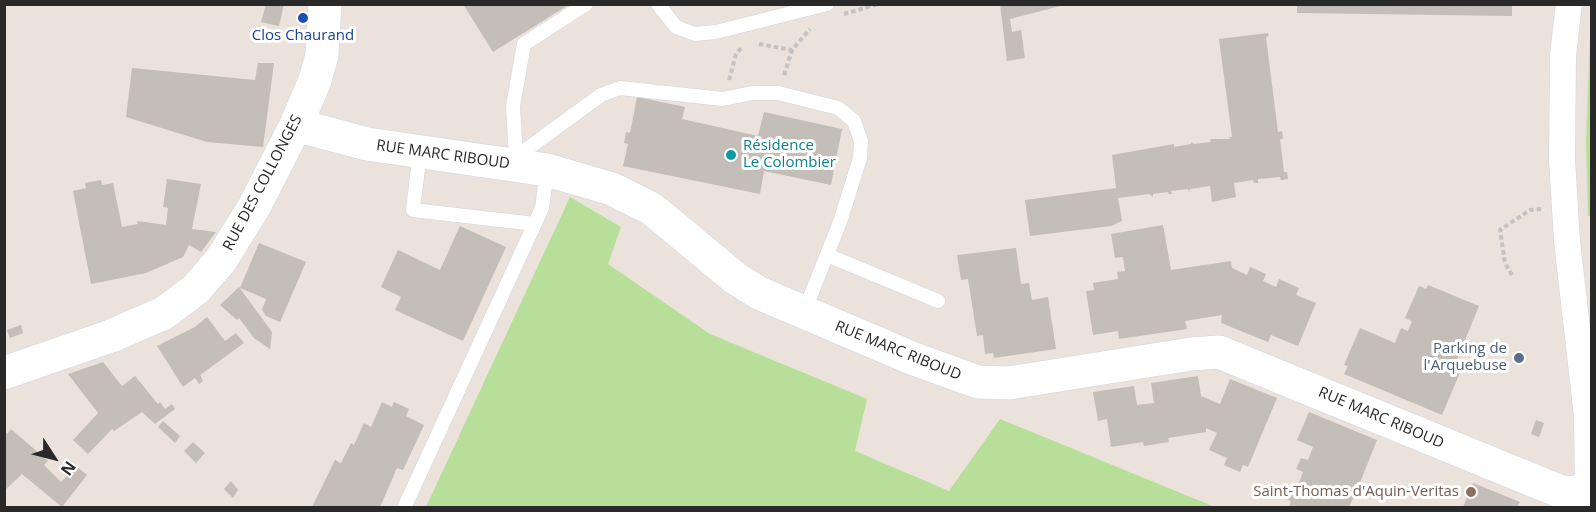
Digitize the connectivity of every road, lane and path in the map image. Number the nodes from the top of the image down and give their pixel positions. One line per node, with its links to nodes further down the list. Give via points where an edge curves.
1 (325, 4): 12 (street, RUE DES COLLONGES, via 322,55)
2 (586, 4): 14 (lane, via 524,44 513,106)
3 (658, 4): 4 (lane, via 676,27 695,34)
4 (827, 4)
5 (878, 4): 7 (path)
6 (1569, 4): 16 (street, via 1563,55)
7 (835, 17)
8 (815, 23): 9 (path)
9 (792, 50): 10 (path); 11 (path, via 762,43 743,46 736,54)
10 (778, 93): 11 (lane); 18 (lane, via 838,108 854,121 861,141 861,158)
11 (723, 99): 14 (lane, via 620,88 601,96)
12 (296, 125): 13 (street, RUE MARC RIBOUD, via 367,144); 22 (street, RUE DES COLLONGES, via 254,207 221,260 196,289 165,313)
13 (420, 152): 14 (street, RUE MARC RIBOUD); 17 (lane, via 413,210)
14 (515, 161): 15 (street, RUE MARC RIBOUD)
15 (548, 170): 17 (lane, via 542,208); 21 (street, RUE MARC RIBOUD, via 612,189 652,209 745,285)
16 (1565, 207): 19 (path, via 1530,210 1500,230 1505,263); 23 (street, via 1587,416)
17 (535, 224): 24 (lane)
18 (827, 255): 20 (lane); 21 (lane)
19 (1512, 275)
20 (938, 301)
21 (804, 312): 23 (street, RUE MARC RIBOUD, via 978,382 1009,383 1219,352)
22 (4, 373)
23 (1589, 499)
24 (404, 507)

